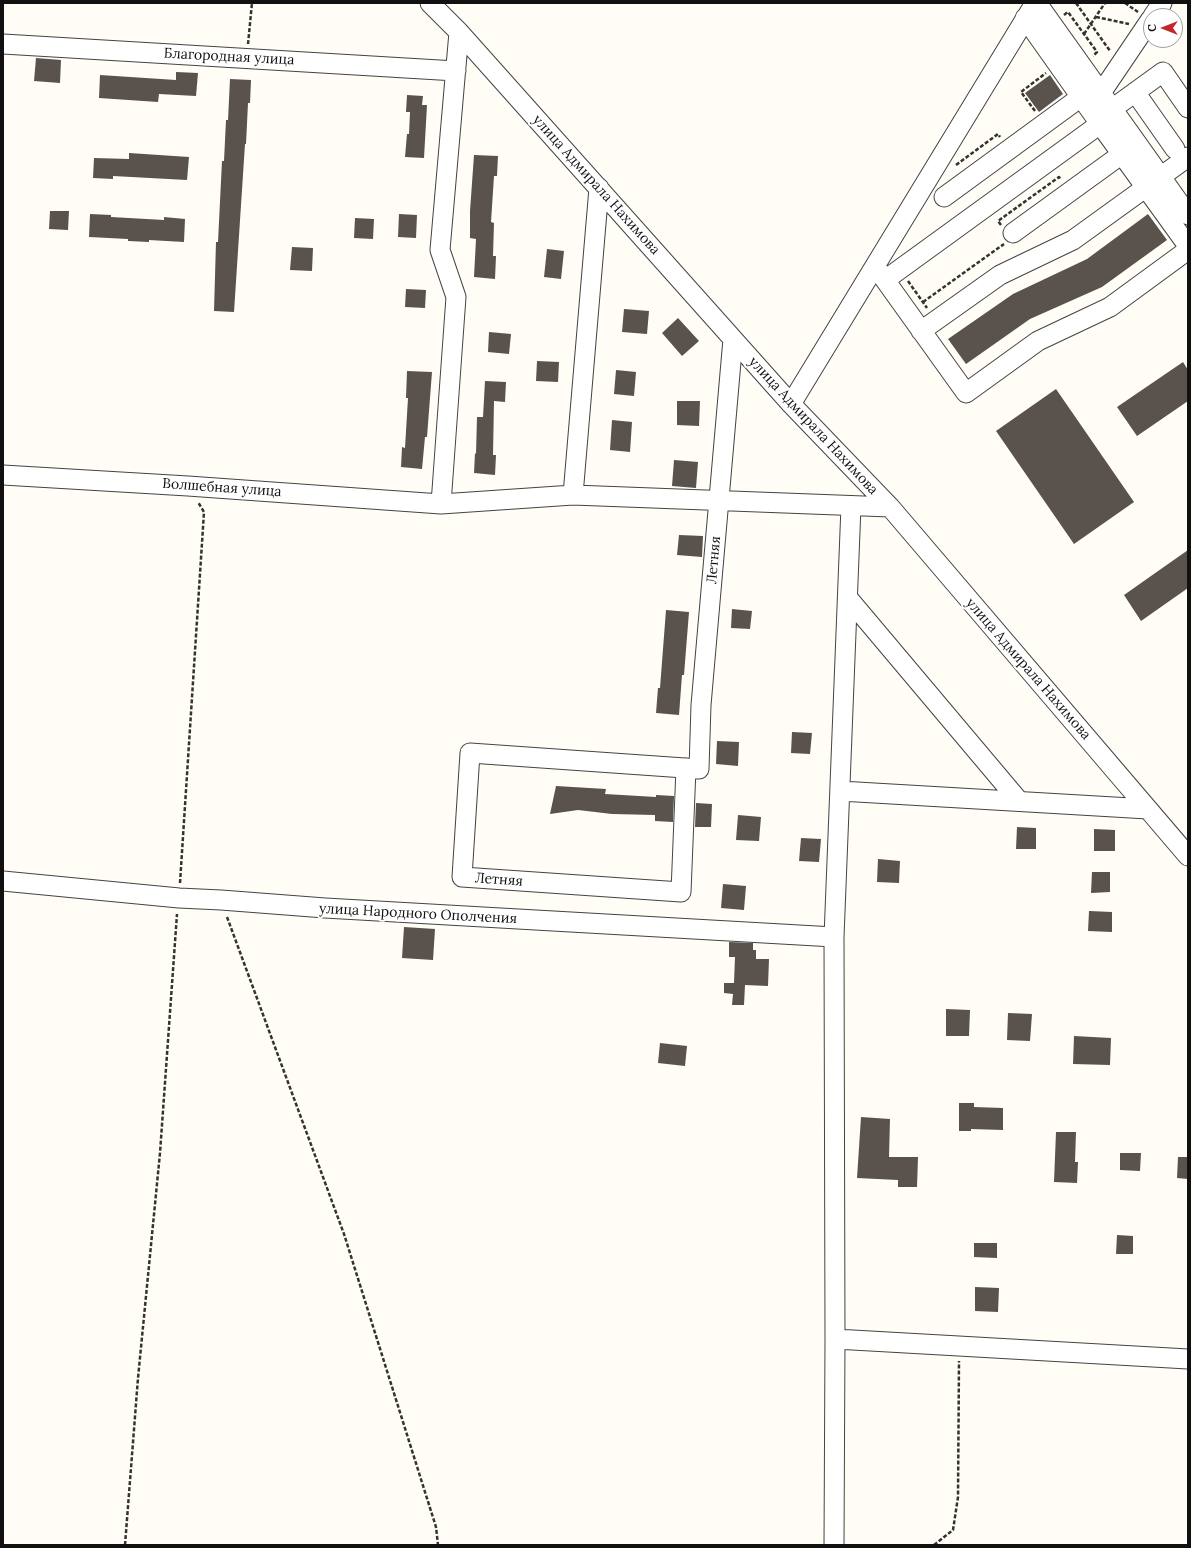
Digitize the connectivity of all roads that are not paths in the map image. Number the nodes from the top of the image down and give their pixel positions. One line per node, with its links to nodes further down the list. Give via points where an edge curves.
1 (430, 3): 4 (street, улица Адмирала Нахимова)
2 (1032, 8): 7 (street); 21 (street)
3 (1143, 23): 7 (street)
4 (459, 32): 6 (street); 15 (street, улица Адмирала Нахимова)
5 (3, 44): 6 (street, Благородная улица)
6 (456, 71): 28 (street, via 440,250 456,297)
7 (1093, 92): 10 (street); 11 (street); 16 (street)
8 (1135, 92): 9 (street, via 1163,72); 10 (street); 12 (street)
9 (1188, 108)
10 (1112, 109): 14 (street)
11 (1100, 124): 13 (street); 21 (street)
12 (1181, 153): 14 (street)
13 (1122, 154): 14 (street); 18 (street)
14 (1153, 182): 17 (street); 19 (street); 22 (street, via 1073,240 1000,275)
15 (599, 188): 23 (street, улица Адмирала Нахимова); 26 (street)
16 (944, 197)
17 (1188, 215)
18 (1009, 238)
19 (1188, 246)
20 (1188, 250): 22 (street, via 1110,307 1038,341 966,393)
21 (887, 272): 22 (street); 24 (street)
22 (929, 326)
23 (733, 338): 24 (street, улица Адмирала Нахимова); 27 (street, Летняя)
24 (791, 404): 30 (street, улица Адмирала Нахимова)
25 (3, 475): 28 (street, Волшебная улица)
26 (573, 495): 27 (street, Волшебная улица); 28 (street, Волшебная улица)
27 (719, 501): 29 (street, Волшебная улица); 32 (street, Летняя, via 701,705 699,769)
28 (441, 504)
29 (851, 506): 30 (street, Волшебная улица); 31 (street)
30 (890, 507): 35 (street, улица Адмирала Нахимова)
31 (848, 598): 33 (street); 34 (street)
32 (686, 768): 32 (street, Летняя, via 470,753 462,877 681,892)
33 (840, 791): 34 (street); 38 (street)
34 (1019, 802): 35 (street)
35 (1148, 809): 36 (street, улица Адмирала Нахимова)
36 (1188, 856)
37 (3, 881): 38 (street, улица Народного Ополчения, via 179,898 325,908)
38 (834, 937): 39 (street)
39 (835, 1340): 40 (street); 41 (street)
40 (1188, 1359)
41 (834, 1545)

